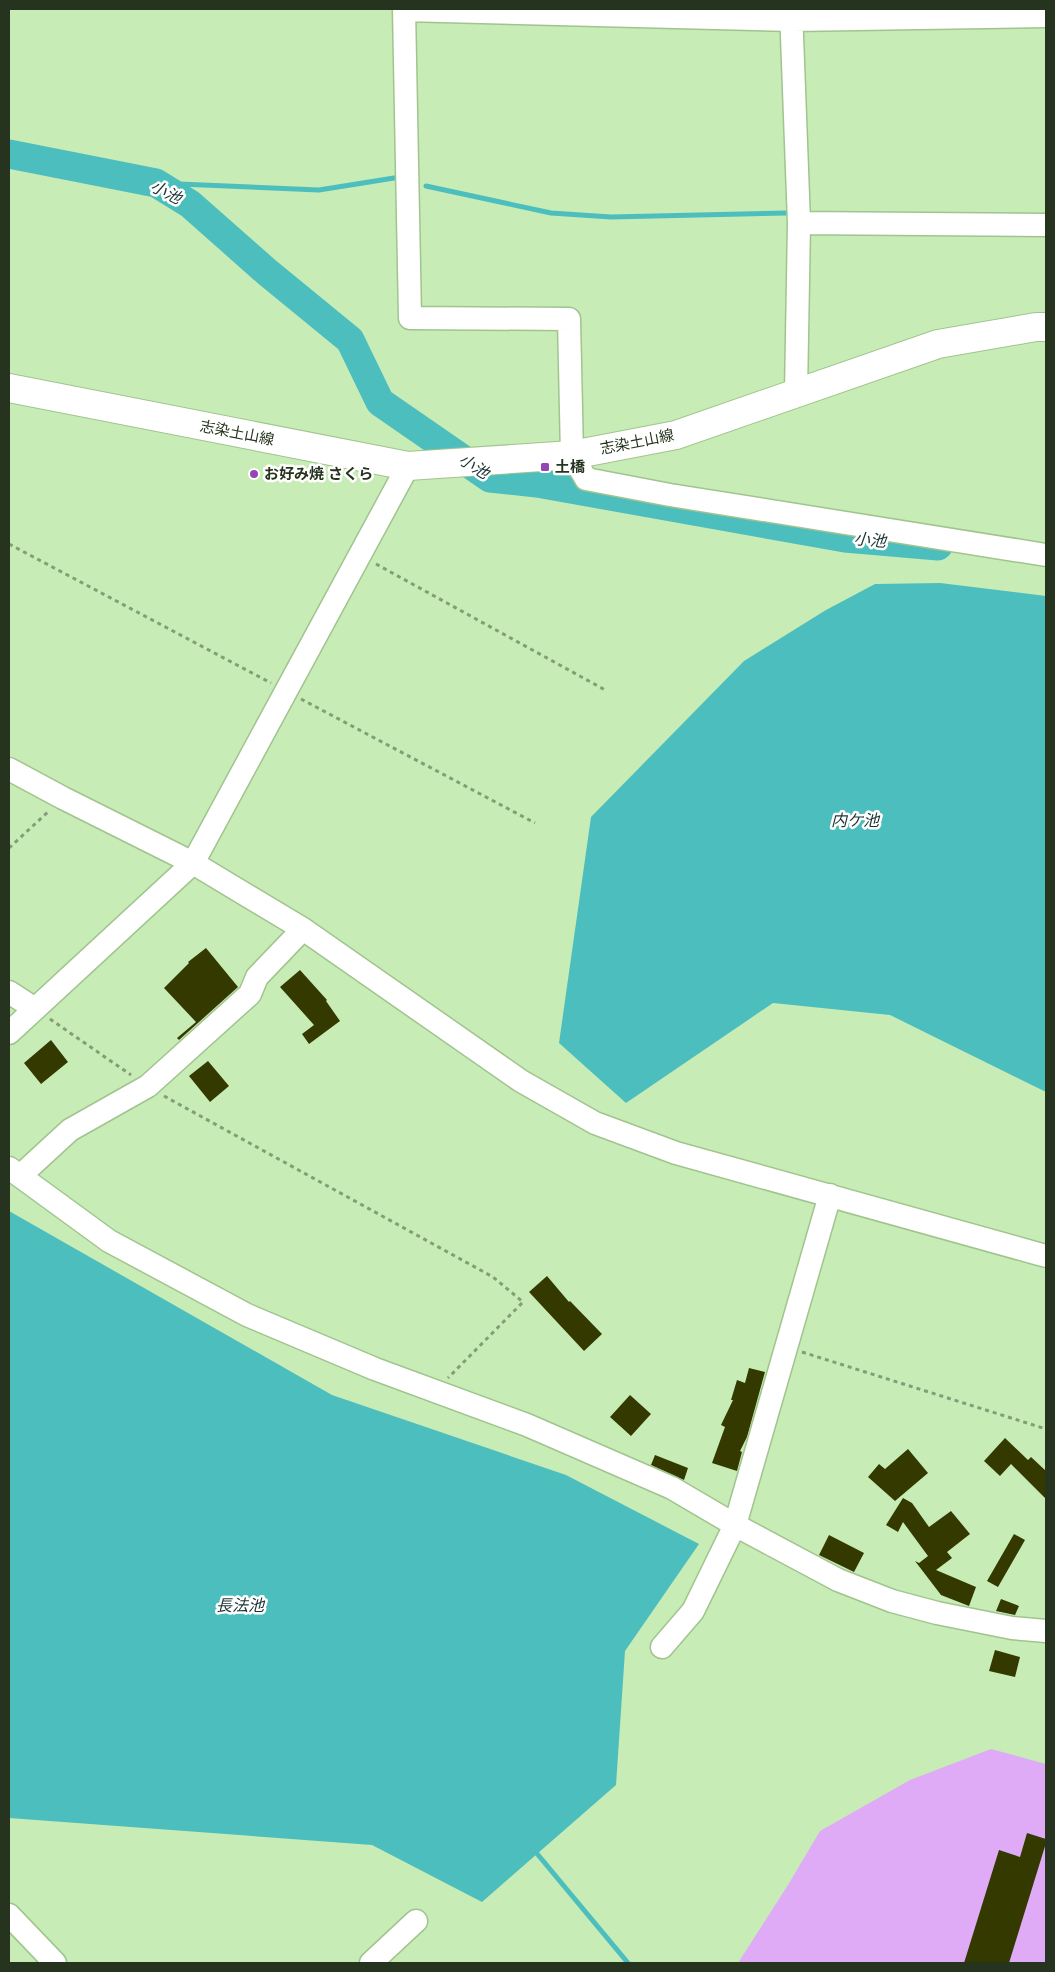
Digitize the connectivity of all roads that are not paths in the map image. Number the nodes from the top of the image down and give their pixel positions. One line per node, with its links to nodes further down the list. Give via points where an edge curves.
1 (404, 9): 2 (street); 9 (street, via 410,318 568,319)
2 (792, 14): 3 (street); 4 (street)
3 (1046, 16)
4 (799, 223): 5 (street); 8 (street)
5 (1046, 225)
6 (1046, 327): 8 (main road, 志染土山線, via 938,344)
7 (9, 388): 10 (main road, 志染土山線)
8 (796, 393): 9 (main road, 志染土山線, via 676,435)
9 (572, 455): 10 (main road, 志染土山線); 11 (street, via 586,479 680,497)
10 (408, 466): 13 (street)
11 (1046, 554)
12 (9, 769): 13 (street)
13 (193, 864): 14 (street); 16 (street)
14 (303, 929): 18 (street, via 257,977 250,994 148,1086 70,1130); 19 (street, via 521,1082 595,1123 676,1153)
15 (9, 992): 16 (street)
16 (35, 1009): 17 (street)
17 (9, 1033)
18 (14, 1172): 21 (street, via 109,1241 248,1315 375,1369 527,1426 672,1488)
19 (830, 1195): 20 (street); 21 (street)
20 (1046, 1256)
21 (735, 1525): 22 (street, via 838,1580 892,1601 1012,1628); 23 (street, via 693,1611)
22 (1046, 1631)
23 (662, 1648)
24 (9, 1915): 26 (street)
25 (416, 1921): 27 (street)
26 (55, 1963)
27 (371, 1963)

